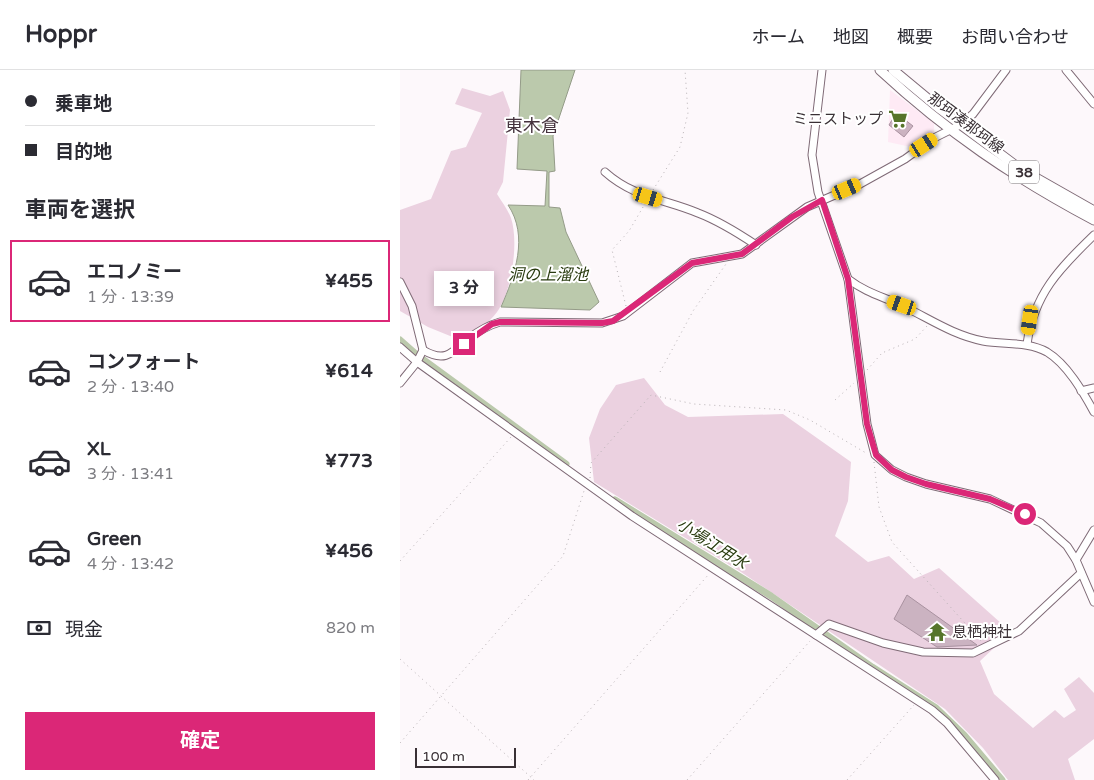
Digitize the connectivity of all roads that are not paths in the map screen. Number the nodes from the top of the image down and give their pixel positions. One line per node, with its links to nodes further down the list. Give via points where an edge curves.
1 (822, 70): 10 (street, via 812,155)
2 (880, 70): 8 (main road, 那珂湊那珂線 / 38)
3 (893, 70): 7 (main road, 那珂湊那珂線 / 38)
4 (1006, 70): 7 (street, via 973,114)
5 (1066, 70): 6 (street)
6 (1094, 104)
7 (960, 125): 8 (street); 11 (main road, 那珂湊那珂線 / 38, via 1020,169)
8 (950, 130): 10 (street, via 860,184); 12 (main road, 那珂湊那珂線 / 38, via 1015,176)
9 (605, 172): 14 (street, via 616,182 648,198 698,213)
10 (822, 200): 14 (street, via 792,217); 15 (street)
11 (1094, 211)
12 (1094, 220)
13 (1094, 235): 17 (street, via 1066,262 1047,288 1030,320)
14 (756, 245): 19 (street, via 742,254 692,263 613,321 577,324 500,322 442,357)
15 (848, 279): 17 (street, via 865,291 902,305 954,333 978,340); 25 (street, via 867,424 876,455 906,477 990,499 1025,514 1058,537)
16 (400, 282): 19 (street, via 412,306)
17 (1027, 344): 22 (street, via 1048,352)
18 (400, 347): 19 (street)
19 (420, 357): 20 (street); 28 (street, via 515,433 715,568)
20 (400, 383)
21 (1094, 388): 22 (street)
22 (1081, 391): 23 (street)
23 (1094, 412)
24 (1094, 530): 25 (street)
25 (1076, 560): 26 (street)
26 (1082, 573): 27 (street); 28 (street, via 1019,631 973,653 923,652 883,643 829,624)
27 (1094, 602)
28 (819, 632): 29 (street, via 866,670 918,701 946,723)
29 (995, 780)

